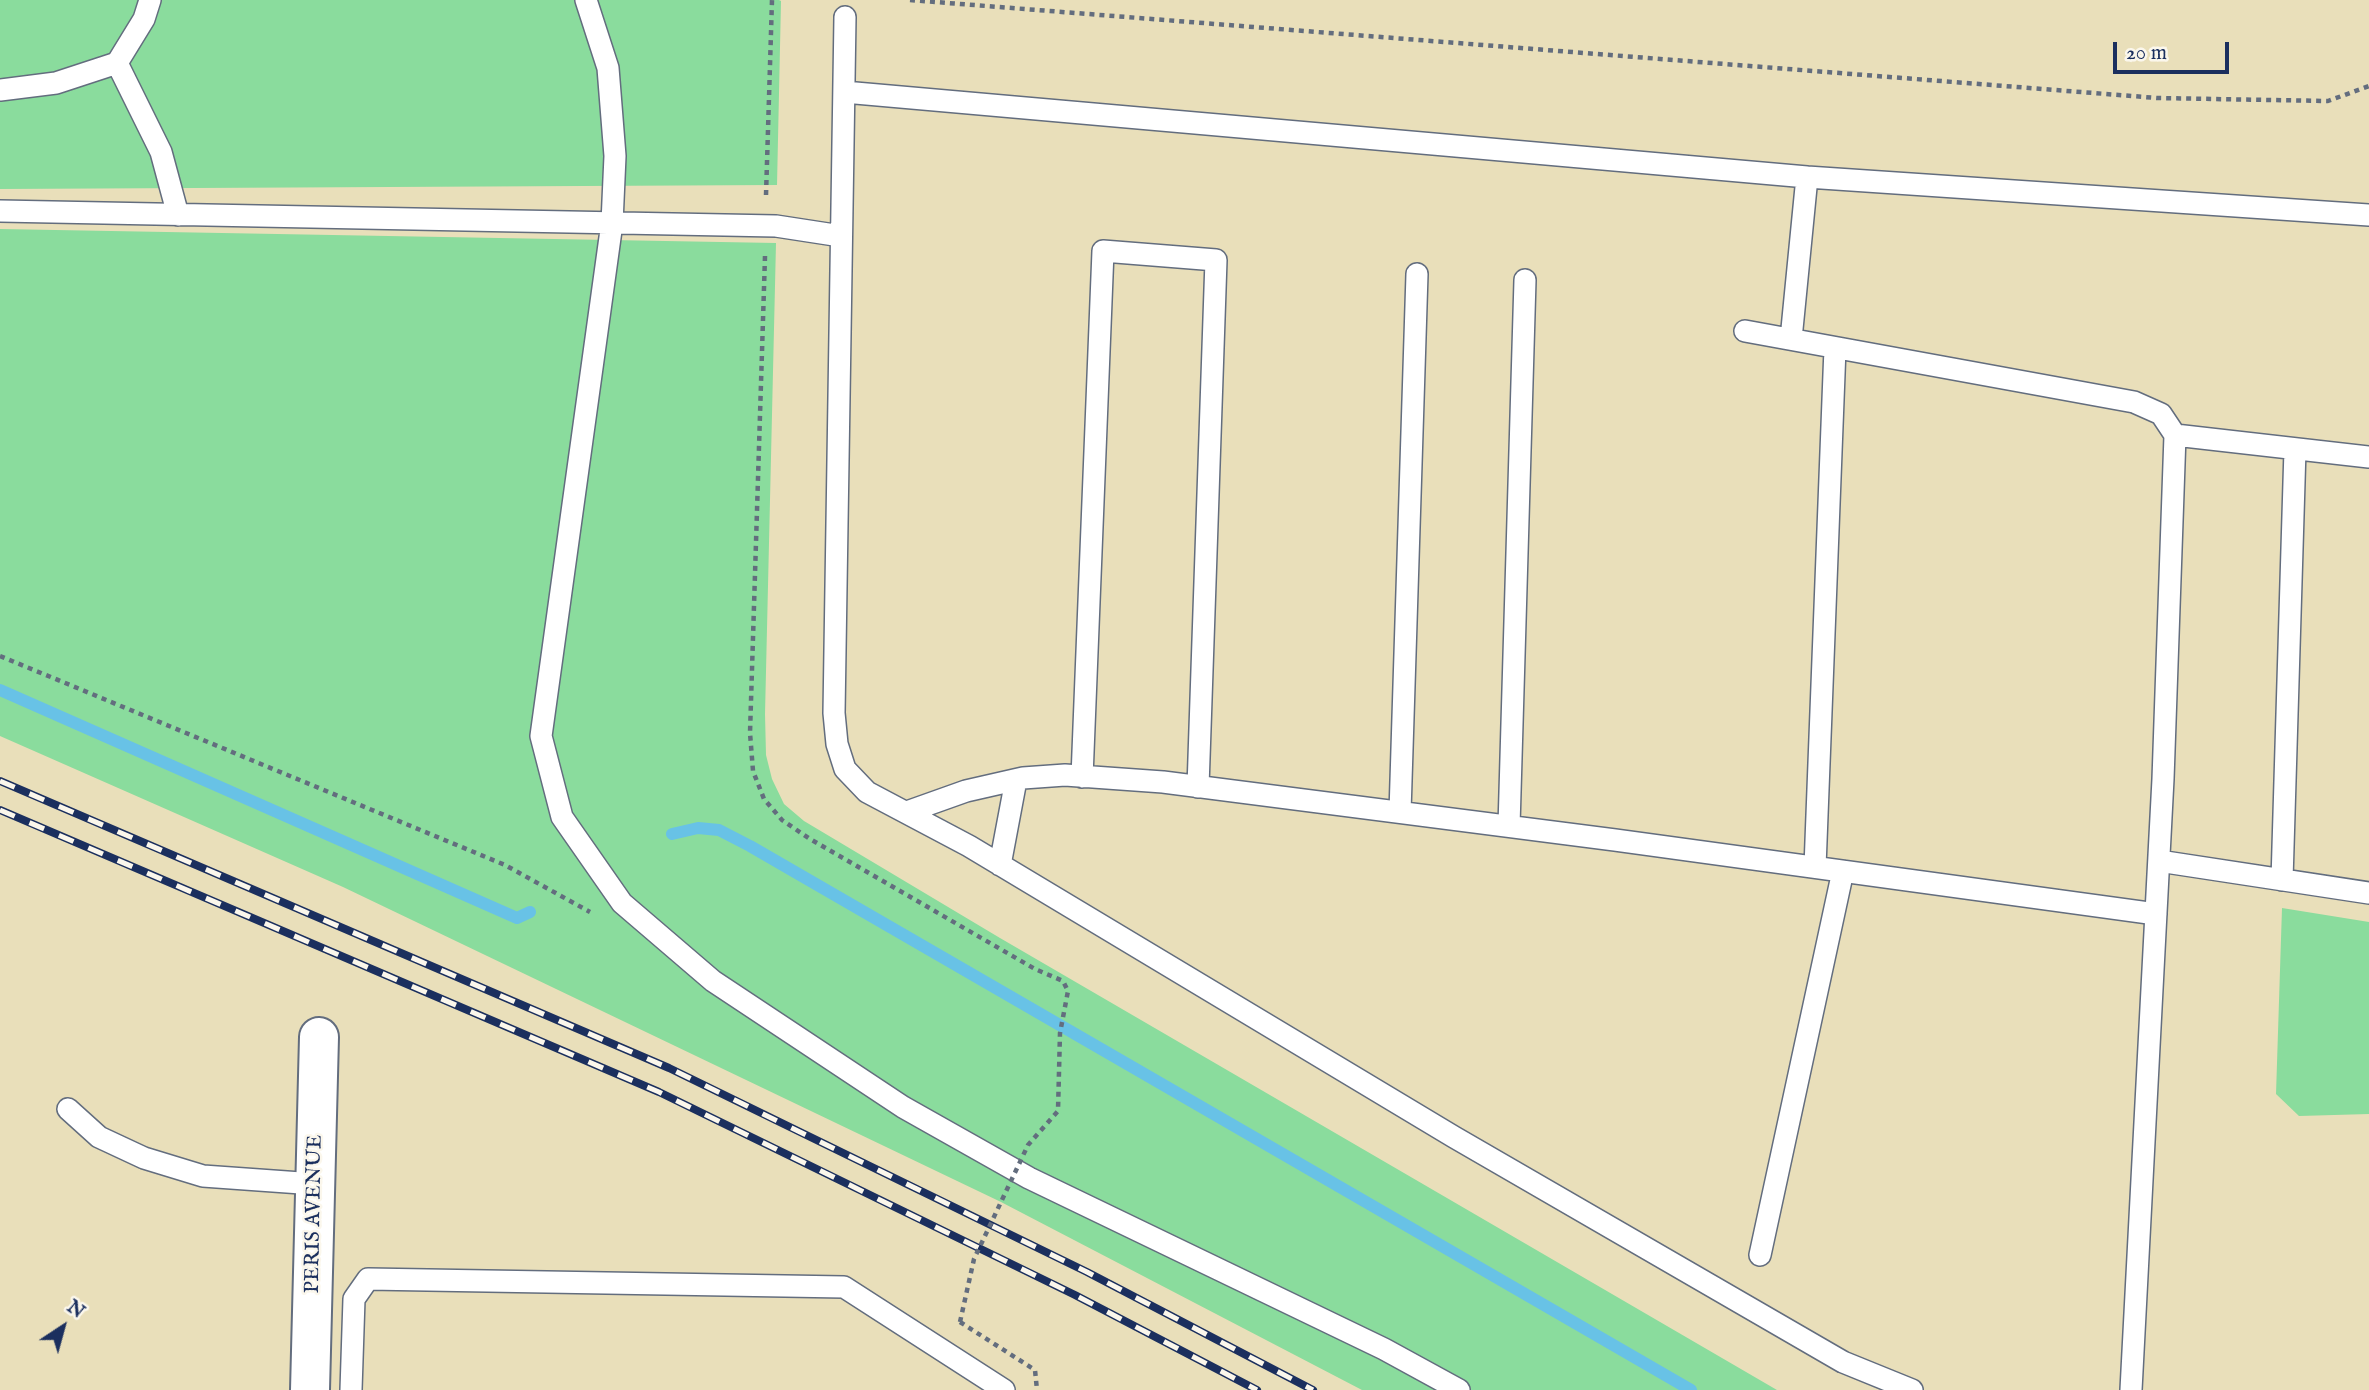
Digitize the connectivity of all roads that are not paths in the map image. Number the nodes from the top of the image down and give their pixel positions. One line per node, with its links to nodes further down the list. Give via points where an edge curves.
1 (150, 0): 4 (lane, via 144,19)
2 (586, 0): 11 (lane, via 608,68 615,156)
3 (845, 17): 6 (lane)
4 (117, 63): 5 (lane, via 56,83); 9 (lane, via 161,152)
5 (0, 90)
6 (844, 92): 7 (lane); 12 (lane)
7 (1807, 177): 10 (lane); 16 (lane)
8 (0, 211): 9 (lane)
9 (178, 215): 11 (lane)
10 (2369, 215)
11 (612, 223): 12 (lane, via 776,226); 41 (lane, via 541,736 562,817 622,903 713,981 903,1107 1030,1178 1372,1343)
12 (841, 236): 24 (lane, via 837,744 845,769 867,792)
13 (1417, 275): 25 (lane)
14 (1525, 279): 26 (lane)
15 (1745, 331): 16 (lane)
16 (1791, 339): 17 (lane)
17 (1835, 348): 18 (lane, via 2134,402 2161,414); 29 (lane)
18 (2175, 435): 19 (lane); 27 (lane)
19 (2295, 449): 20 (lane); 31 (lane)
20 (2369, 457)
21 (1082, 777): 22 (lane); 23 (lane); 23 (lane, via 1103,251 1216,260)
22 (1016, 780): 24 (lane, via 966,791); 28 (lane)
23 (1198, 787): 25 (lane)
24 (907, 812): 28 (lane)
25 (1400, 813): 26 (lane)
26 (1510, 826): 29 (lane)
27 (2159, 861): 31 (lane); 33 (lane)
28 (1000, 865): 42 (lane, via 1454,1137 1843,1362)
29 (1815, 867): 30 (lane)
30 (1843, 871): 33 (lane); 37 (lane)
31 (2283, 880): 32 (lane)
32 (2369, 893)
33 (2156, 914): 43 (lane)
34 (319, 1037): 36 (street, PERIS AVENUE)
35 (68, 1109): 36 (lane, via 99,1137 145,1158 203,1176)
36 (315, 1184): 38 (street, PERIS AVENUE)
37 (1760, 1255)
38 (310, 1390)
39 (351, 1390): 40 (lane, via 354,1299 368,1279 844,1287)
40 (1004, 1390)
41 (1459, 1390)
42 (1912, 1390)
43 (2131, 1390)

